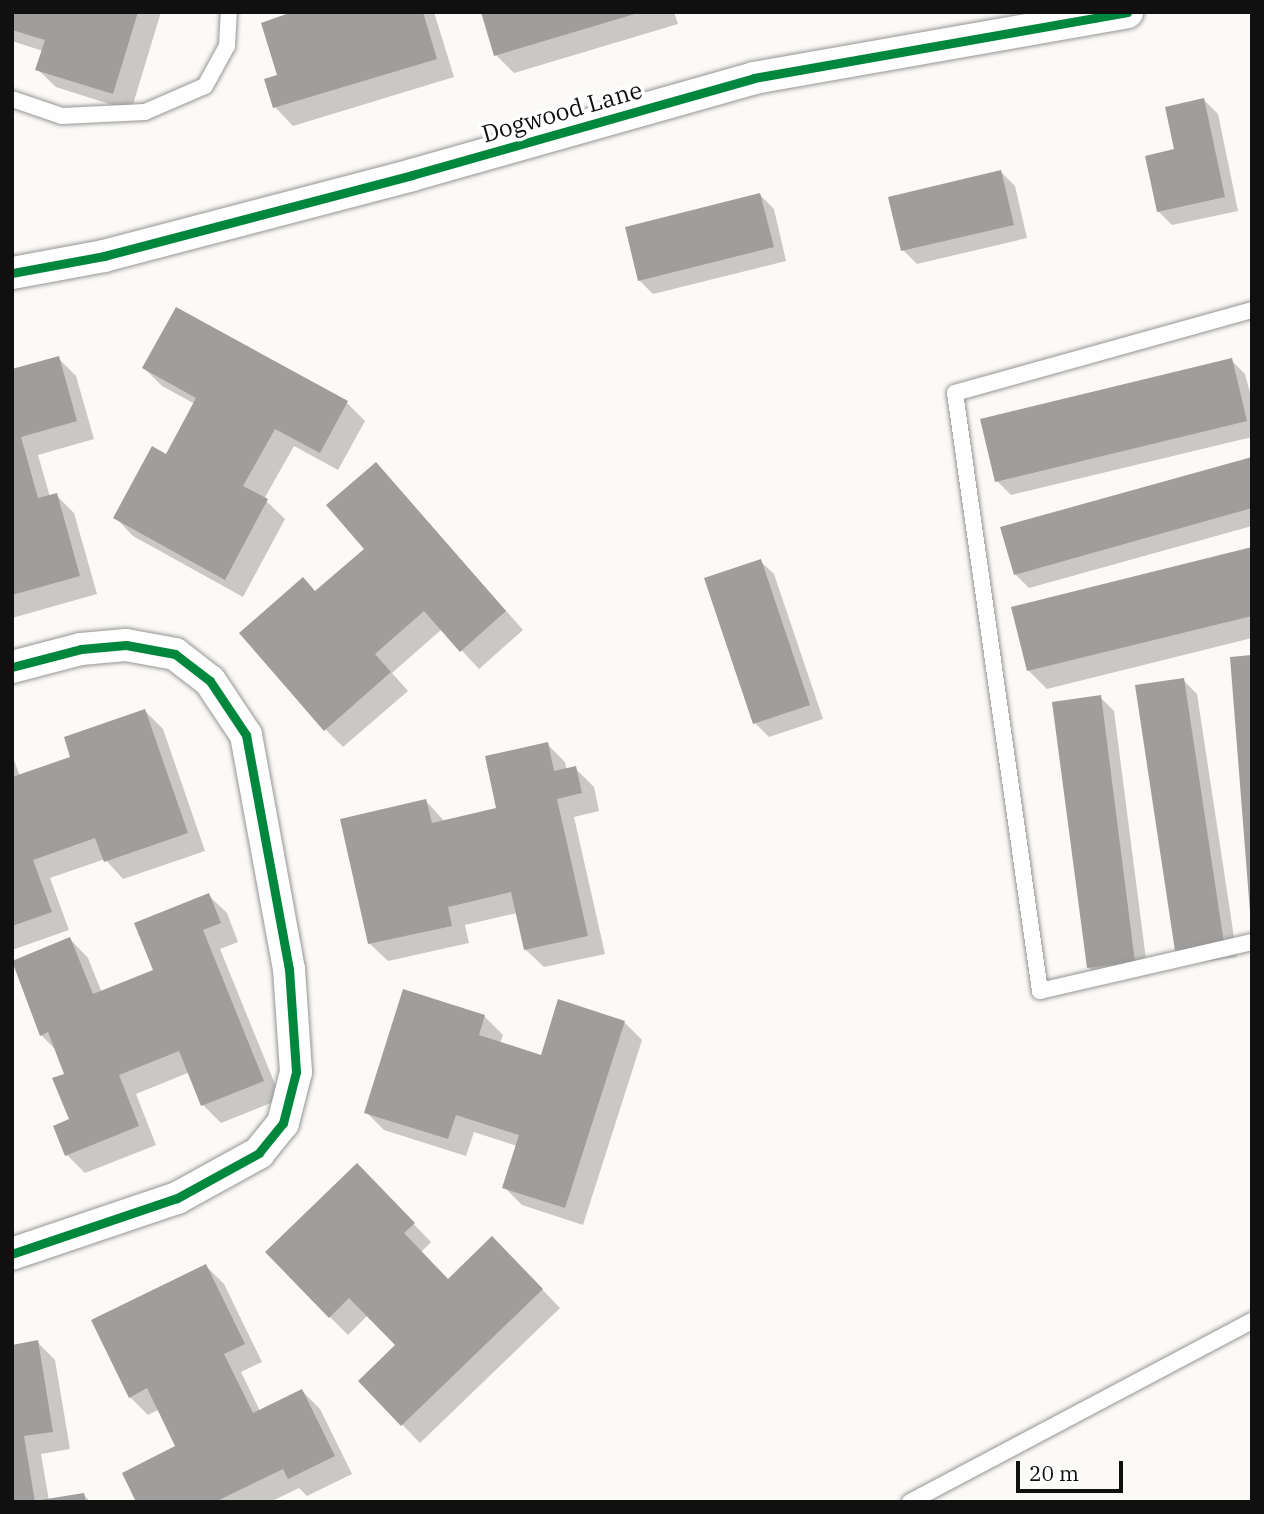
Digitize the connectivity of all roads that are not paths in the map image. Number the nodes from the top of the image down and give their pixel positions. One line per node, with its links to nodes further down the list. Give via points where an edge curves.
1 (229, 12): 3 (lane, via 227,46 205,86 145,112 62,116)
2 (1128, 12): 4 (street, Dogwood Lane, via 754,78 380,184 104,256)
3 (12, 99)
4 (12, 273)
5 (1252, 310): 7 (lane, via 955,393 1040,991)
6 (12, 667): 8 (street, via 80,649 126,645 175,654 210,681 246,735 289,969 296,1072 283,1122 260,1153 177,1198)
7 (1252, 942)
8 (12, 1254)
9 (1252, 1321): 10 (lane)
10 (910, 1502)

